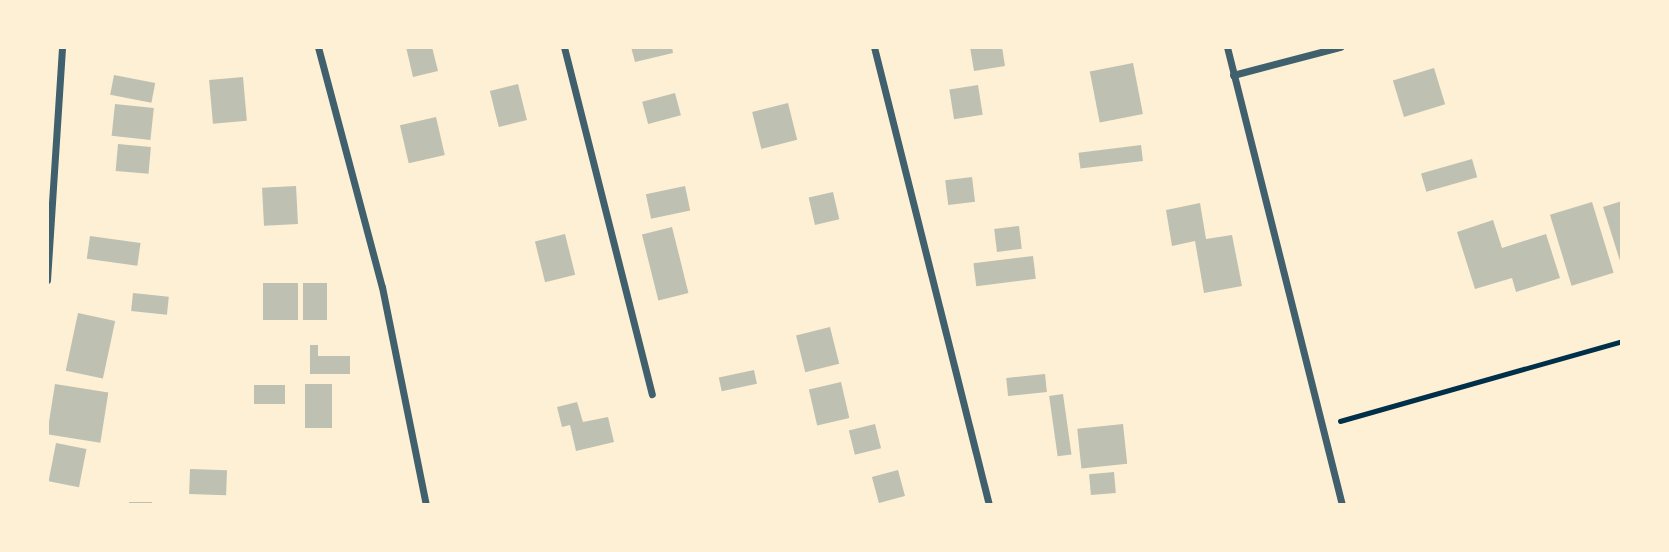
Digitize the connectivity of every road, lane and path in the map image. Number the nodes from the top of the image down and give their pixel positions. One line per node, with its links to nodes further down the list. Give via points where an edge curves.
1 (62, 47): 8 (street)
2 (318, 47): 12 (street, via 382,287)
3 (564, 47): 10 (street)
4 (874, 47): 13 (street)
5 (1227, 47): 7 (street)
6 (1340, 47): 7 (street)
7 (1233, 75): 11 (street)
8 (47, 280)
9 (1622, 341): 11 (path)
10 (652, 394)
11 (1322, 426): 14 (street)
12 (426, 505)
13 (989, 505)
14 (1342, 505)

